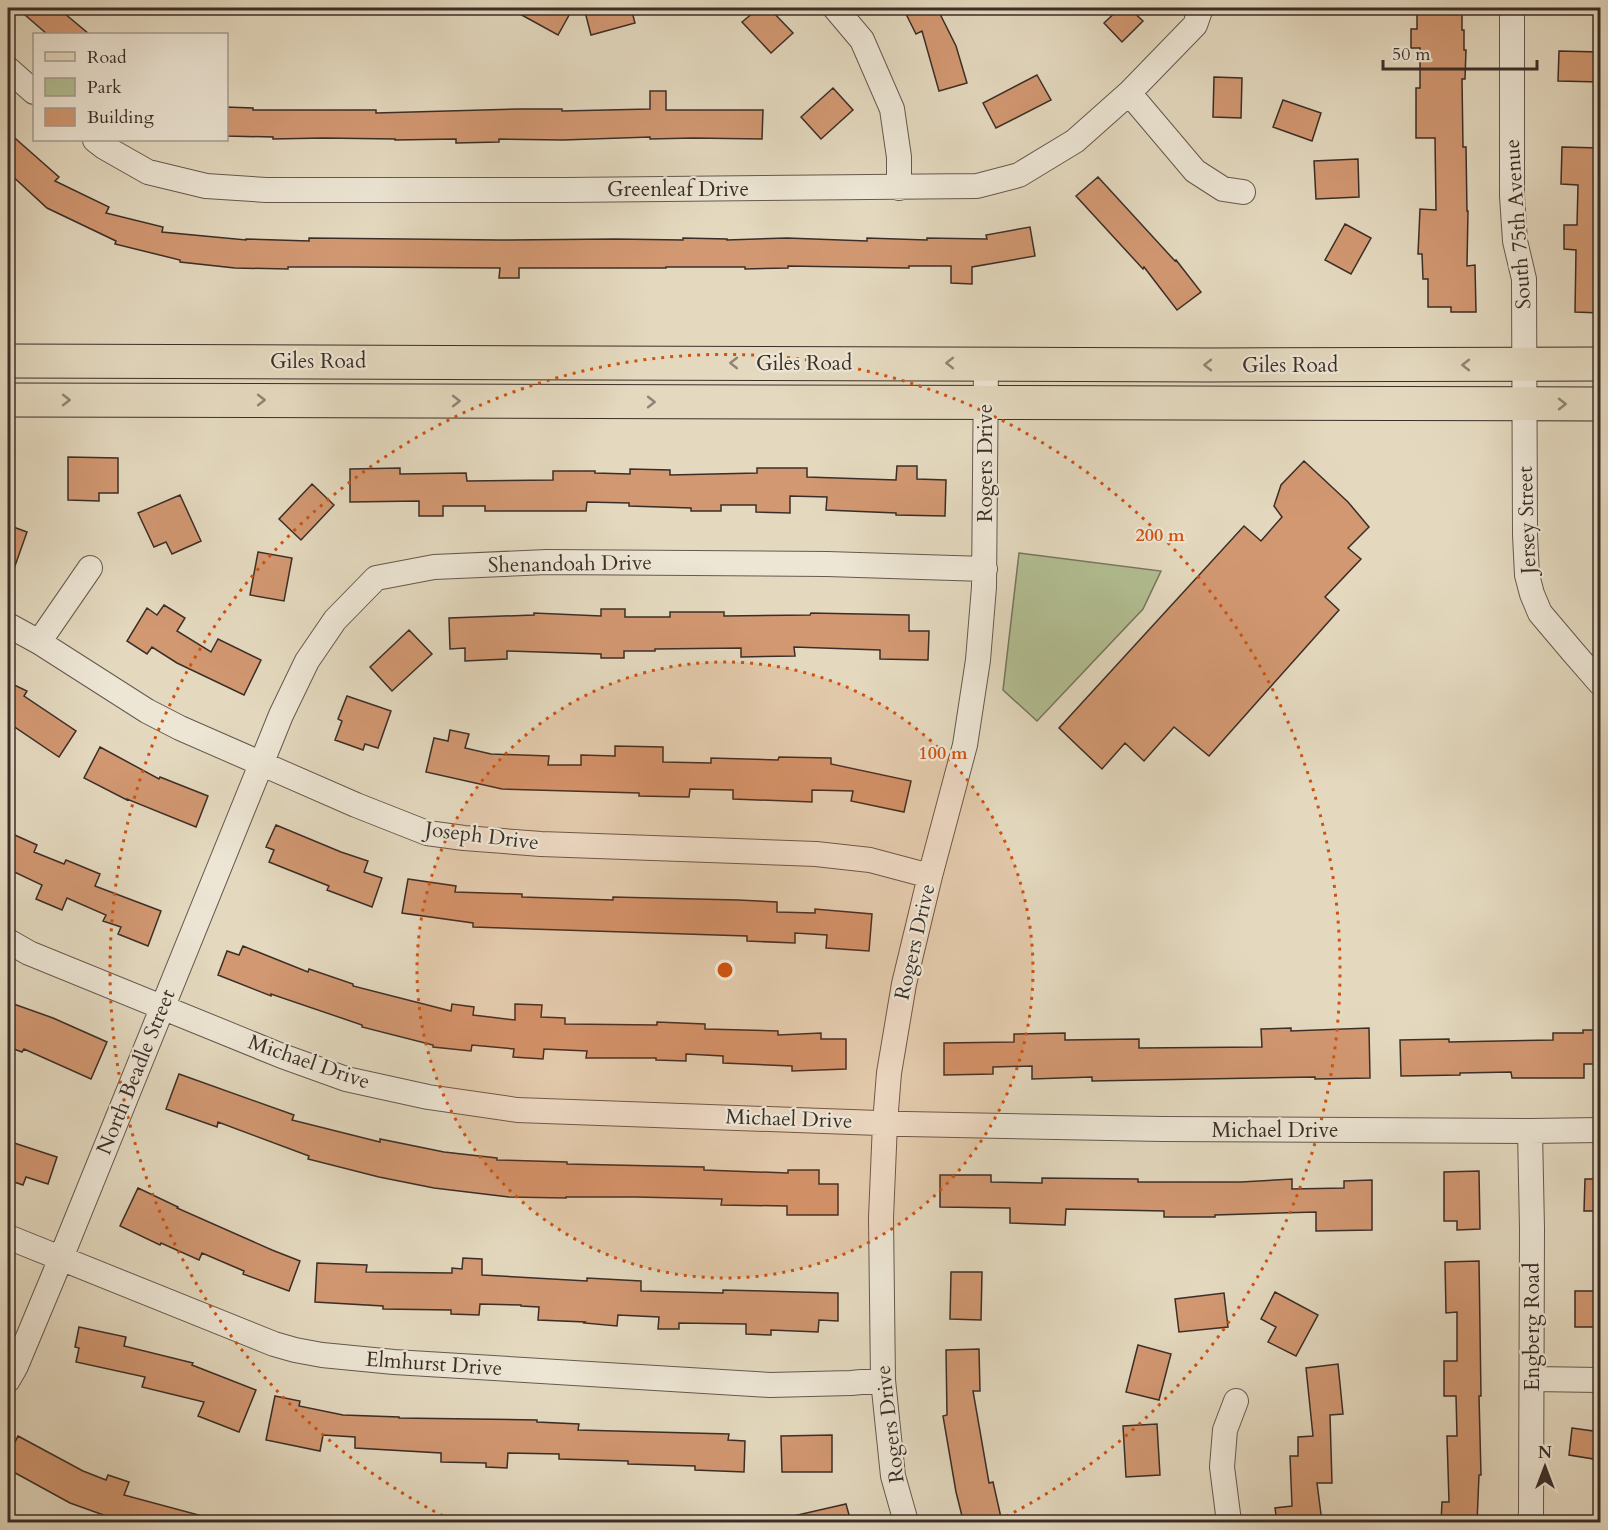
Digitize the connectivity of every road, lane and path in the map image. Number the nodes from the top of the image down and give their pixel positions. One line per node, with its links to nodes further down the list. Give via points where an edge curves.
1 (835, 8): 8 (street, via 862,40 892,109)
2 (1201, 8): 6 (street, Greenleaf Drive, via 1195,25)
3 (1512, 8): 12 (street, South 75th Avenue, via 1512,196 1515,241 1524,279)
4 (8, 69): 5 (street)
5 (33, 91)
6 (1129, 93): 8 (street, Greenleaf Drive, via 1075,141 1019,175 977,186); 9 (street, via 1195,171 1223,189)
7 (96, 141): 8 (street, Greenleaf Drive, via 148,171 206,186 266,190)
8 (899, 188)
9 (1243, 192)
10 (8, 361): 11 (main road, Giles Road, one-way to 10)
11 (986, 363): 12 (main road, Giles Road, one-way to 11); 15 (street, Rogers Drive)
12 (1524, 364): 13 (main road, Giles Road); 16 (street, South 75th Avenue)
13 (1600, 364)
14 (8, 400): 15 (main road, Giles Road, one-way to 15)
15 (986, 402): 16 (main road, Giles Road); 19 (street, Rogers Drive)
16 (1524, 404): 17 (main road, Giles Road, one-way to 17); 22 (street, Jersey Street, via 1525,555 1532,594 1540,613)
17 (1600, 404)
18 (90, 568): 21 (street)
19 (984, 569): 23 (street, Shenandoah Drive, via 547,562 434,567 376,578 335,620 307,661); 24 (street, Rogers Drive, via 978,660 965,745)
20 (8, 625): 21 (street, Joseph Drive)
21 (39, 642): 23 (street, Joseph Drive, via 147,711)
22 (1600, 683)
23 (261, 763): 24 (street, Joseph Drive, via 428,833 541,844 816,854 870,860); 26 (street, North Beadle Street)
24 (930, 876): 27 (street, Rogers Drive, via 904,984)
25 (8, 941): 26 (street, Michael Drive)
26 (162, 1006): 27 (street, Michael Drive, via 335,1075 428,1097 517,1110); 31 (street, North Beadle Street)
27 (885, 1123): 29 (street, Michael Drive); 34 (street, Rogers Drive, via 881,1218)
28 (1600, 1130): 29 (street, Michael Drive)
29 (1530, 1131): 32 (street, Engberg Road)
30 (8, 1237): 31 (street, Elmhurst Drive)
31 (60, 1258): 33 (street, North Beadle Street); 34 (street, Elmhurst Drive, via 295,1350 394,1362 770,1385)
32 (1532, 1379): 35 (street); 39 (street, Engberg Road)
33 (8, 1380)
34 (883, 1380): 37 (street, Rogers Drive, via 893,1476)
35 (1600, 1380)
36 (1236, 1401): 38 (street, via 1225,1430 1222,1467)
37 (906, 1522)
38 (1228, 1522)
39 (1529, 1522)

